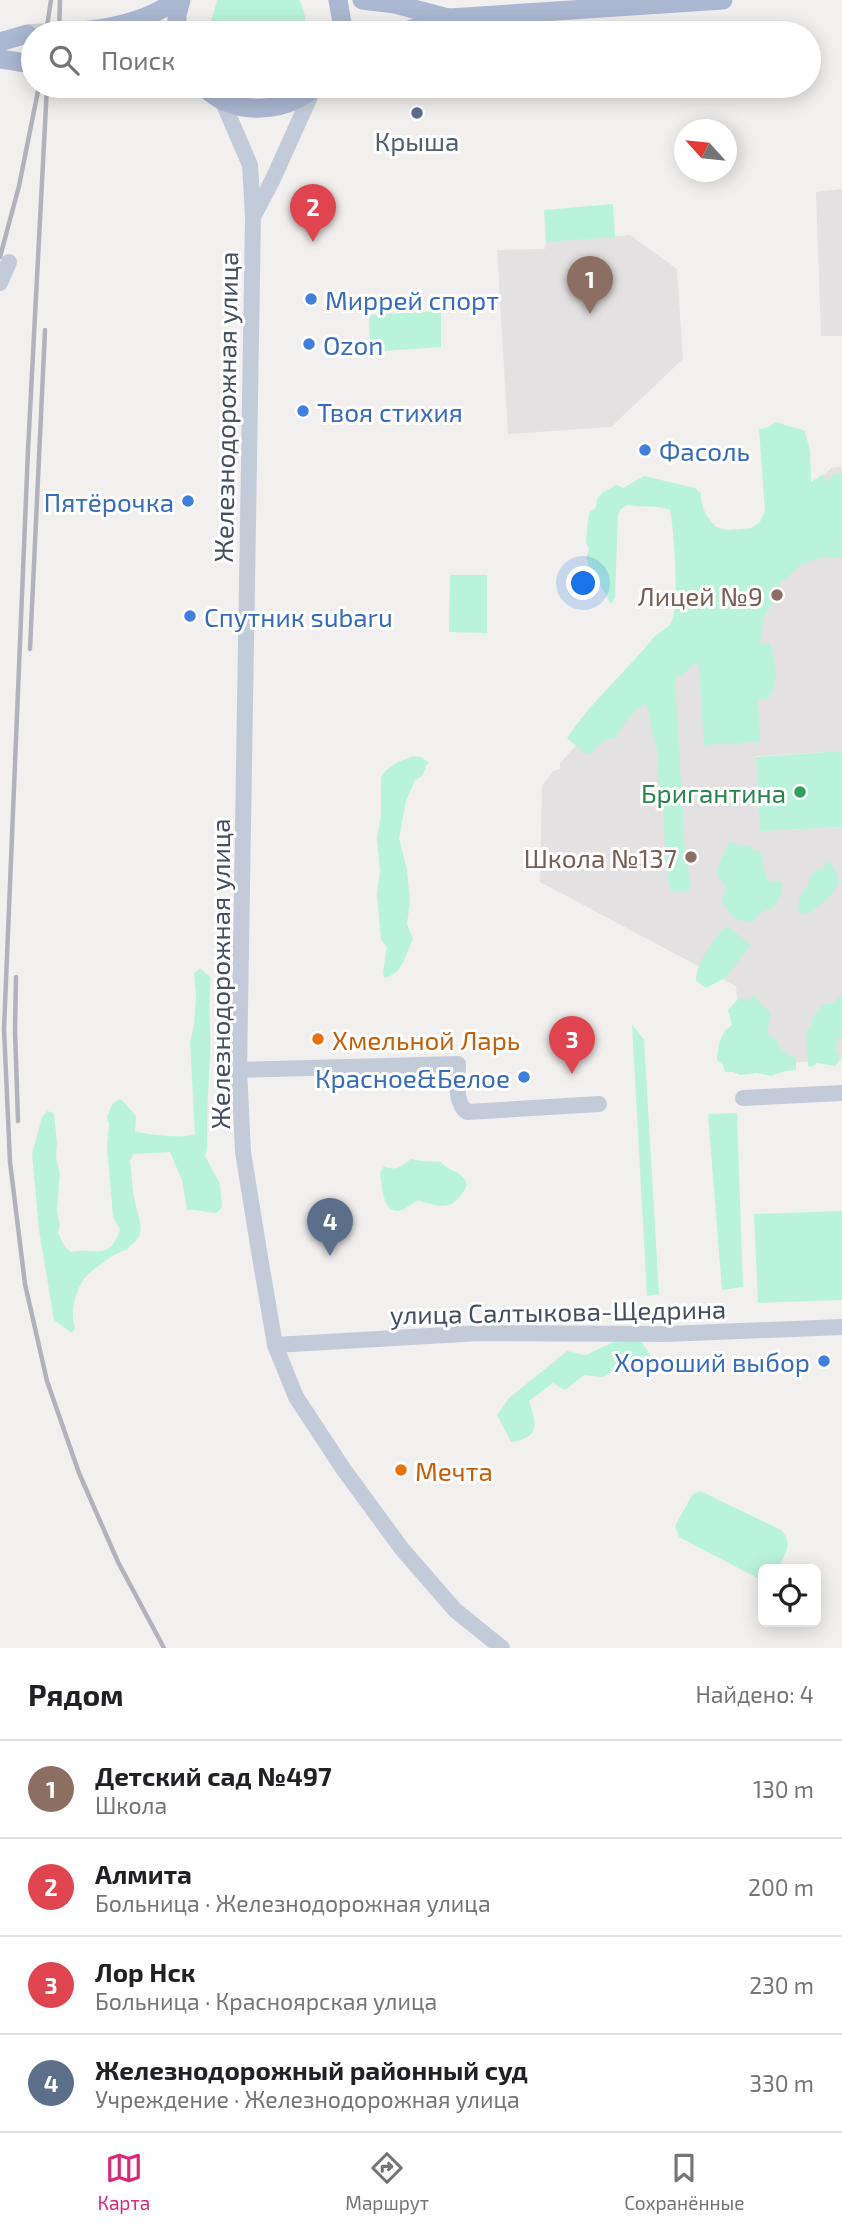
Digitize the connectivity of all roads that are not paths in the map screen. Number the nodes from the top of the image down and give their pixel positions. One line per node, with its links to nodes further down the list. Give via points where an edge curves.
1 (176, 0): 7 (main road, via 151,15)
2 (181, 0): 8 (main road)
3 (338, 0): 9 (main road)
4 (362, 0): 6 (main road)
5 (723, 0): 6 (main road)
6 (450, 18): 10 (main road)
7 (128, 21)
8 (177, 21)
9 (341, 21)
10 (440, 21)
11 (21, 36): 12 (main road)
12 (0, 42)
13 (0, 59): 14 (main road)
14 (21, 62)
15 (219, 98): 18 (main road)
16 (298, 98): 18 (main road, via 264,109)
17 (310, 98): 19 (street)
18 (222, 100): 19 (street, Железнодорожная улица, via 250,166)
19 (253, 217): 22 (street, Железнодорожная улица)
20 (9, 262): 21 (street)
21 (0, 283)
22 (239, 1070): 25 (street, via 458,1064 459,1102 467,1112); 27 (street, Железнодорожная улица, via 243,1152)
23 (842, 1093): 24 (street)
24 (743, 1098)
25 (599, 1104)
26 (842, 1327): 27 (street, улица Салтыкова-Щедрина, via 666,1334 480,1334)
27 (275, 1345): 28 (street, Железнодорожная улица, via 296,1397 402,1549 455,1610)
28 (502, 1648)

